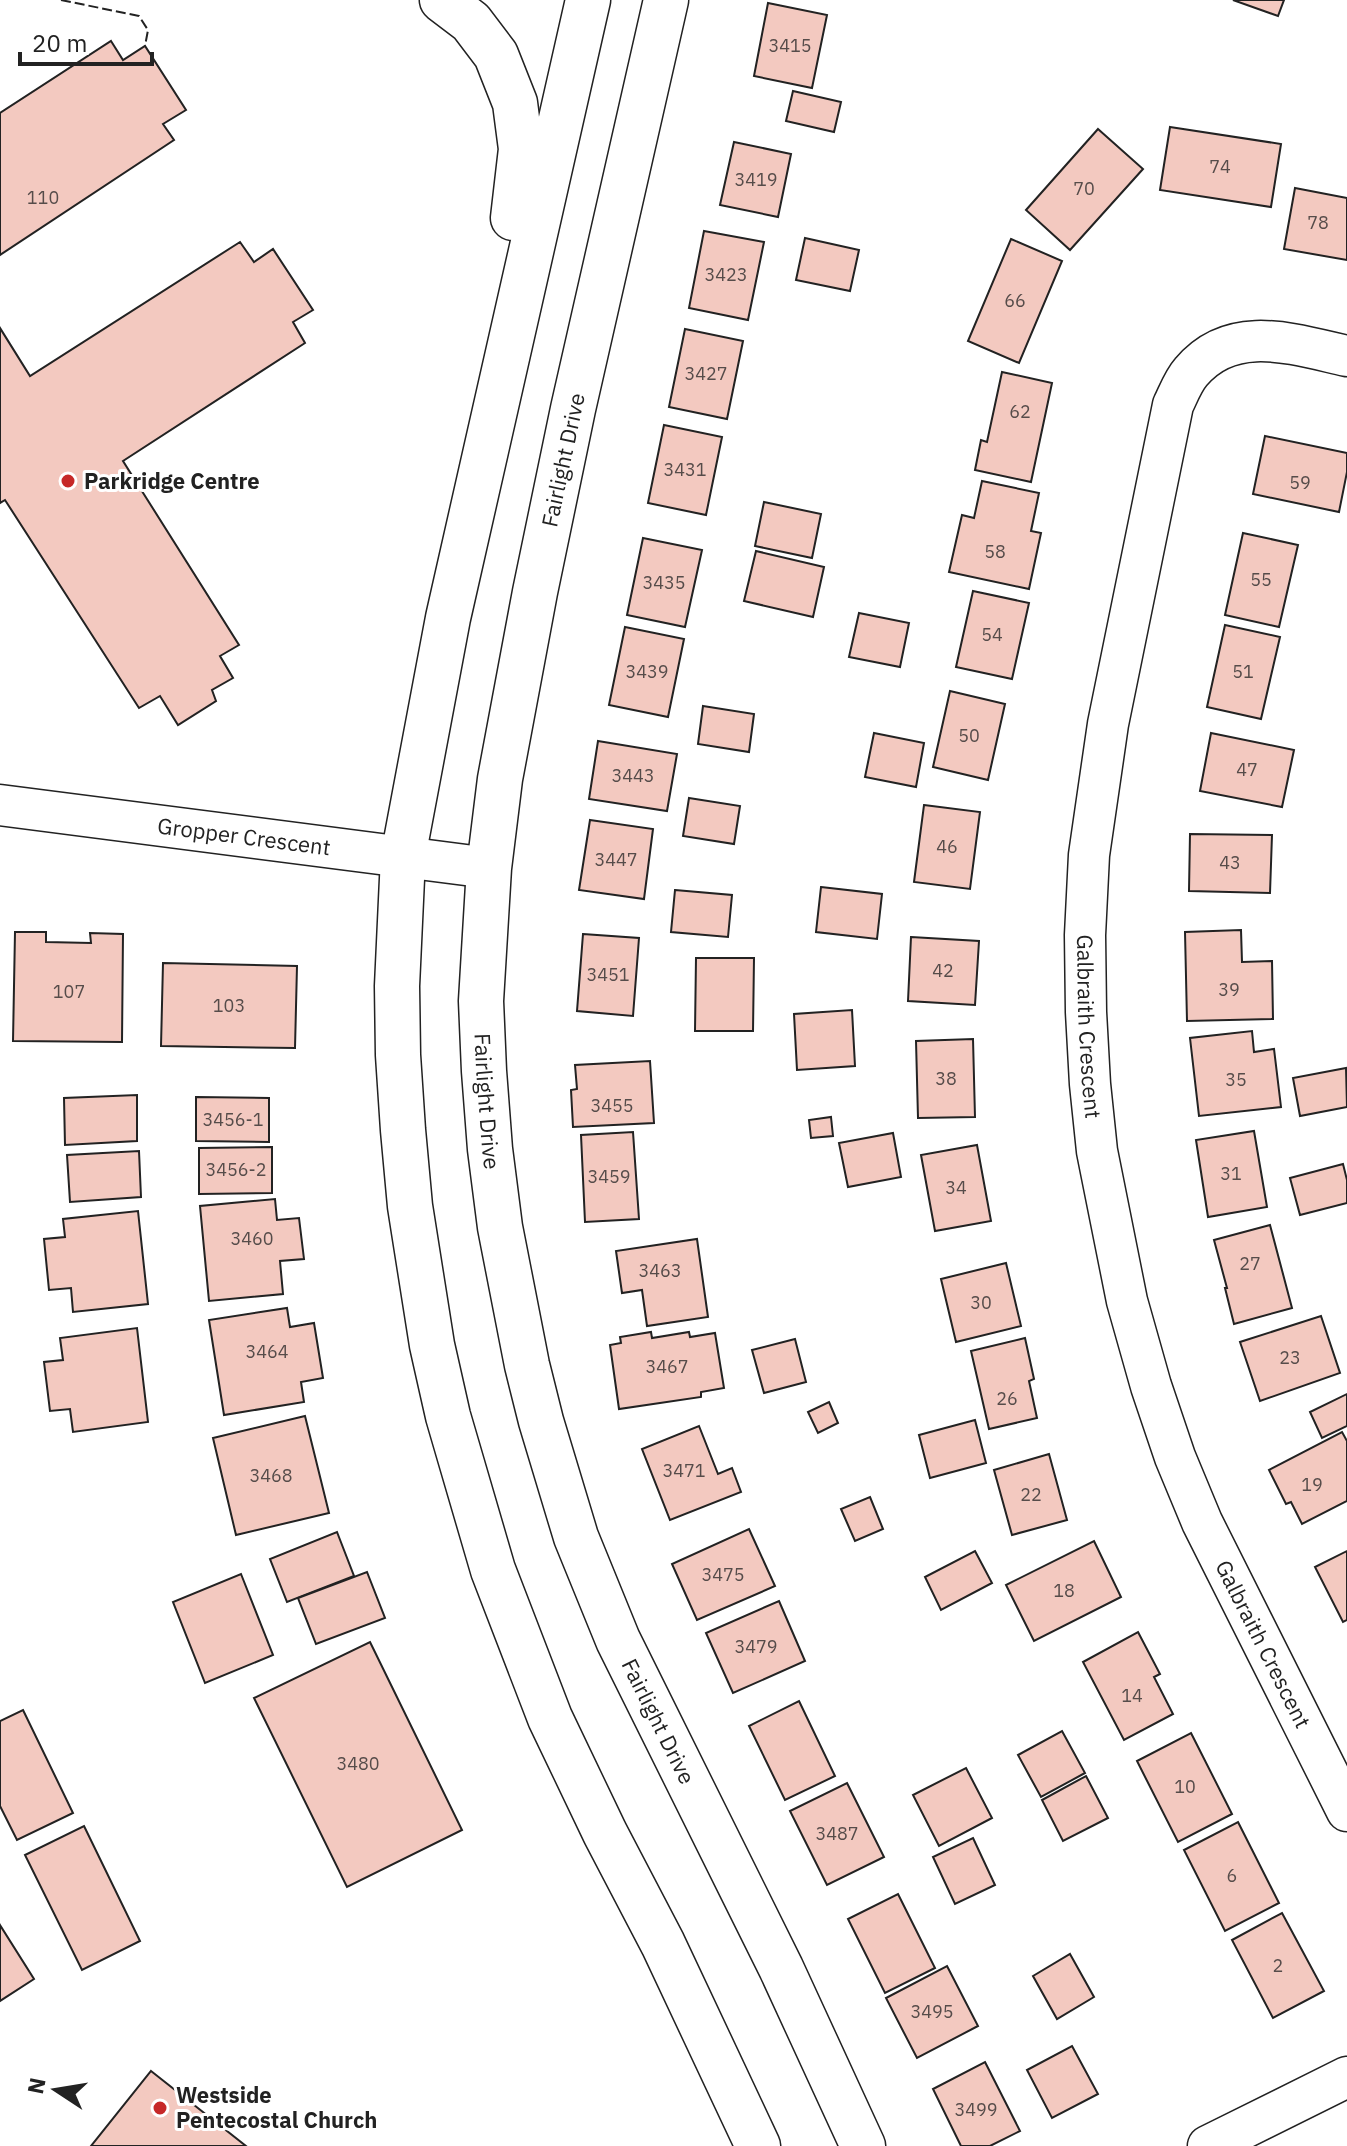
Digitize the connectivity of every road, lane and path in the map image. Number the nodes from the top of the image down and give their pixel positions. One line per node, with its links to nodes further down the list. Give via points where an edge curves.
1 (442, 0): 4 (main road, via 471,22 496,55 515,103 521,149 508,244)
2 (588, 0): 4 (main road)
3 (666, 0): 8 (main road, Fairlight Drive, via 535,592)
4 (511, 335): 7 (main road, via 448,618)
5 (1347, 356): 9 (street, Galbraith Crescent, via 1281,341 1243,341 1211,352 1189,374 1173,405 1108,724 1089,855 1085,935 1097,1151 1127,1301 1151,1386 1202,1522)
6 (0, 805): 7 (street, Gropper Crescent)
7 (403, 857): 8 (street, Gropper Crescent); 11 (main road, via 397,986 403,1130 420,1277 448,1416 493,1570 550,1718)
8 (489, 868): 12 (main road, Fairlight Drive, via 481,1001 490,1149 521,1334 558,1480 618,1640)
9 (1347, 1811)
10 (1347, 2077): 13 (street)
11 (758, 2146)
12 (863, 2146)
13 (1208, 2146)

